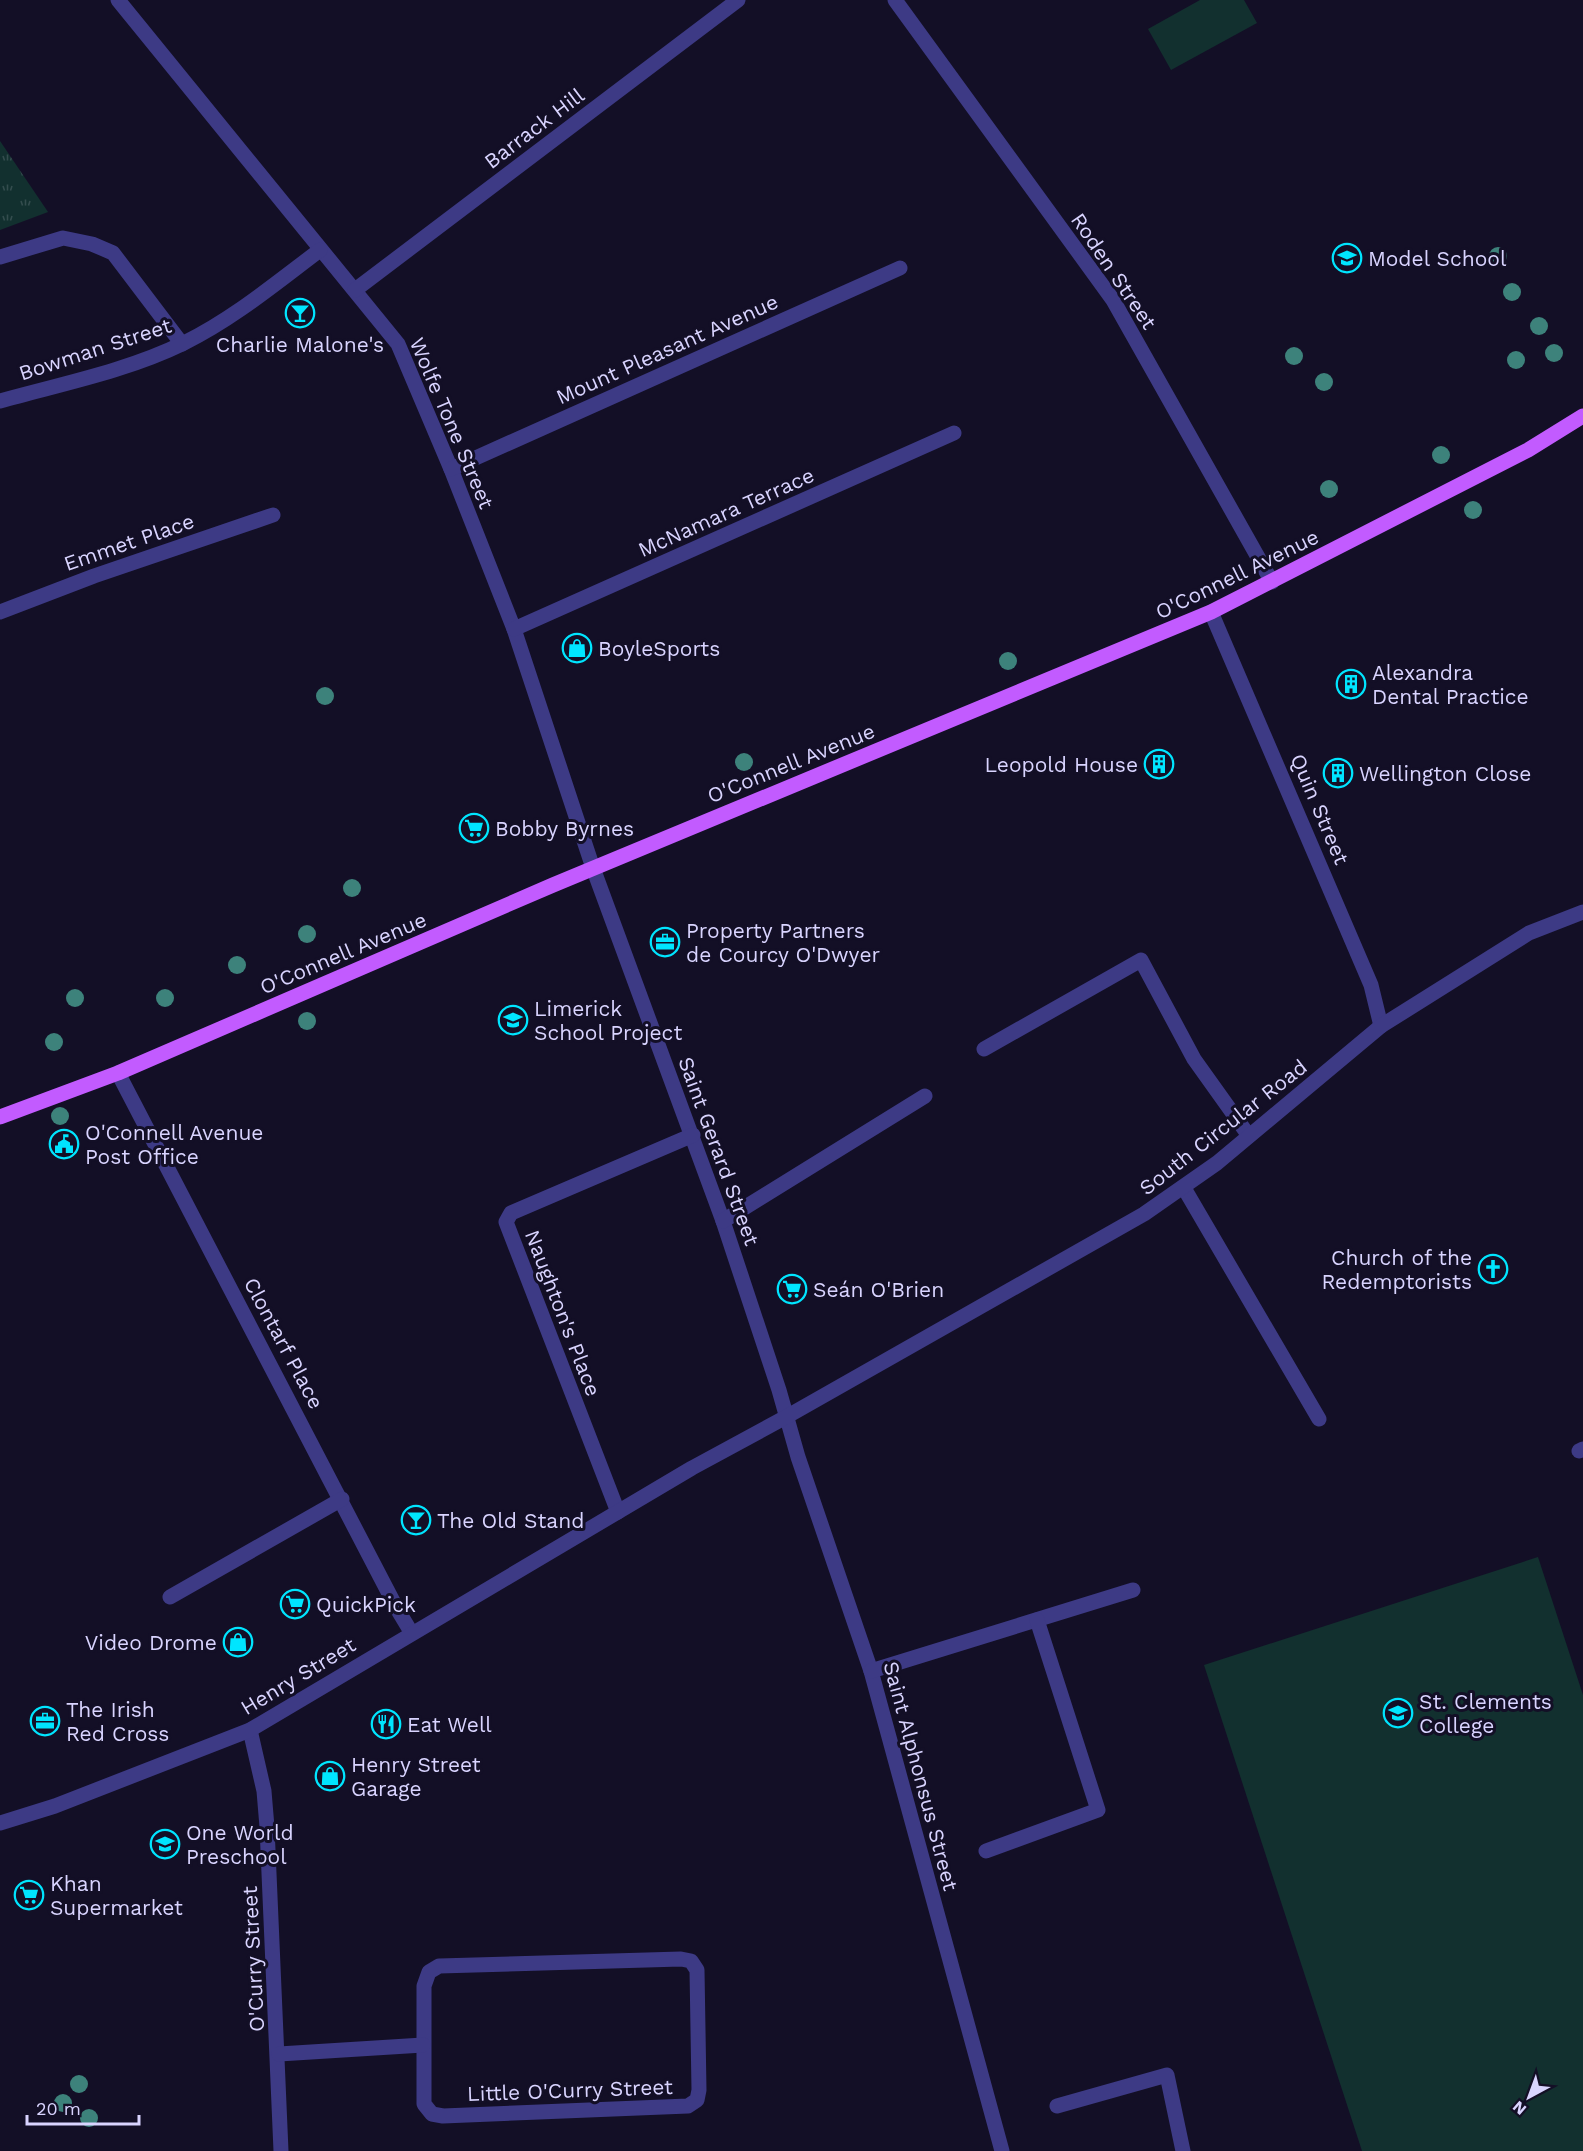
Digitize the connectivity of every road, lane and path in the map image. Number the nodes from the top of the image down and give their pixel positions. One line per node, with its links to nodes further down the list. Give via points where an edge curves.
1 (118, 0): 4 (street, Wolfe Tone Street)
2 (738, 0): 7 (street, Barrack Hill)
3 (895, 0): 14 (street, Roden Street, via 1113,300)
4 (320, 250): 7 (street, Wolfe Tone Street); 8 (street, Bowman Street, via 231,316)
5 (0, 257): 8 (street, via 63,238 113,253)
6 (900, 268): 12 (street, Mount Pleasant Avenue)
7 (355, 290): 12 (street, Wolfe Tone Street, via 398,344)
8 (182, 345): 9 (street, Bowman Street)
9 (0, 401)
10 (1583, 416): 14 (main road, O'Connell Avenue, via 1528,450)
11 (954, 433): 17 (street, McNamara Terrace)
12 (451, 469): 17 (street, Wolfe Tone Street)
13 (273, 515): 15 (street, Emmet Place)
14 (1272, 582): 16 (main road, O'Connell Avenue)
15 (0, 612)
16 (1211, 612): 18 (main road, O'Connell Avenue); 20 (street, Quin Street, via 1371,985)
17 (514, 628): 18 (street, Wolfe Tone Street)
18 (593, 868): 22 (main road, O'Connell Avenue); 25 (street, Saint Gerard Street)
19 (1583, 912): 20 (street, South Circular Road, via 1529,933)
20 (1381, 1026): 26 (street, South Circular Road)
21 (984, 1048): 26 (street, via 1140,960 1194,1059)
22 (118, 1073): 24 (main road, O'Connell Avenue); 31 (street, Clontarf Place)
23 (925, 1096): 28 (street)
24 (0, 1117)
25 (693, 1135): 28 (street, Saint Gerard Street); 32 (street, Naughton's Place, via 511,1213 506,1222)
26 (1249, 1136): 27 (street, South Circular Road)
27 (1184, 1188): 29 (street, South Circular Road, via 1144,1215); 30 (street)
28 (723, 1221): 29 (street, Saint Gerard Street)
29 (786, 1417): 32 (street, Henry Street); 37 (street, Saint Alphonsus Street)
30 (1319, 1419)
31 (342, 1499): 34 (street); 36 (street, Clontarf Place)
32 (618, 1512): 36 (street, Henry Street)
33 (1133, 1590): 35 (street)
34 (170, 1597)
35 (1037, 1620): 37 (street); 40 (street, via 1098,1809)
36 (411, 1632): 38 (street, Henry Street)
37 (871, 1671): 45 (street, Saint Alphonsus Street)
38 (250, 1730): 39 (street, Henry Street, via 55,1806); 42 (street, O'Curry Street, via 264,1791)
39 (0, 1823)
40 (986, 1851)
41 (423, 2045): 41 (street, Little O'Curry Street, via 424,1986 429,1972 439,1966 681,1959 691,1961 697,1971 699,2090 697,2100 688,2106 432,2114 424,2104); 42 (street)
42 (279, 2054): 44 (street, O'Curry Street)
43 (1058, 2106): 46 (street, via 1167,2075)
44 (281, 2151)
45 (1002, 2151)
46 (1183, 2151)

